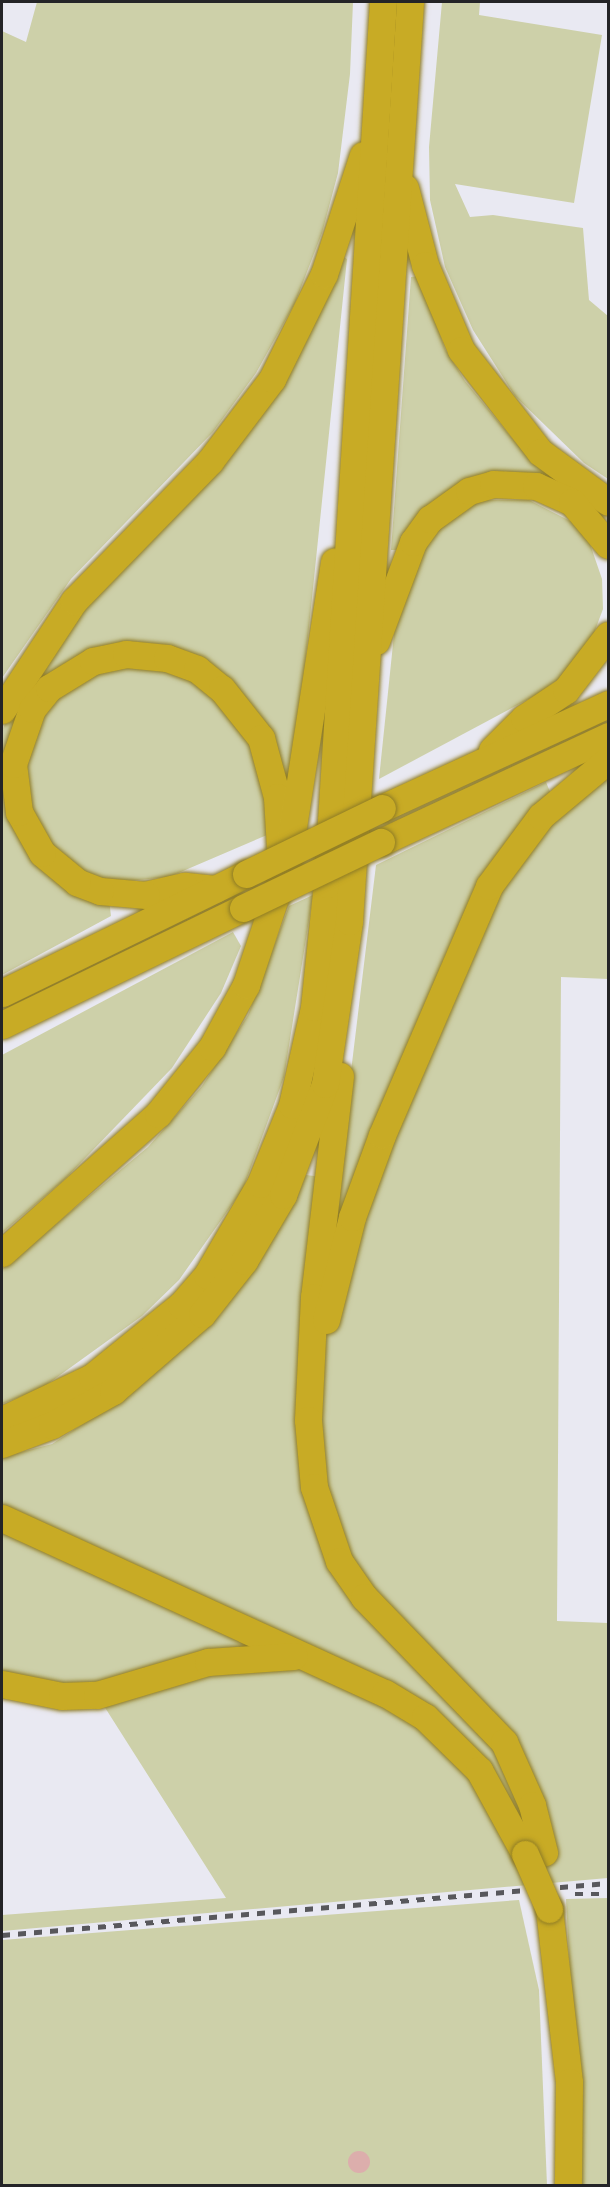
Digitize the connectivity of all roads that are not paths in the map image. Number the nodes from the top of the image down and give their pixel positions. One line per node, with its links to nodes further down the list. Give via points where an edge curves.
1 (383, 2): 3 (highway)
2 (410, 2): 4 (highway)
3 (375, 120): 5 (highway); 11 (highway, via 324,274 272,380 210,461 74,601)
4 (399, 165): 6 (highway, via 425,265 461,350 540,452); 9 (highway)
5 (350, 500): 16 (highway, via 324,604 297,812); 22 (highway, via 321,948 303,1064 275,1151 207,1275 181,1305 92,1377)
6 (609, 502)
7 (609, 545): 9 (highway, via 572,502 536,486 493,484 469,491 430,519 413,542)
8 (609, 636): 14 (highway, via 566,690 524,718)
9 (367, 662): 18 (highway)
10 (609, 704): 14 (highway)
11 (2, 710)
12 (609, 735): 19 (highway, bridge)
13 (609, 760): 21 (highway, via 580,779 535,824 489,886 469,927 352,1217)
14 (481, 761): 15 (highway, bridge)
15 (215, 889): 16 (highway, via 184,886 146,895 100,891 77,882 42,853 19,812 13,764 32,709 49,688 93,661 143,654 197,669 222,689 256,730 271,767 277,797); 17 (highway)
16 (279, 898): 20 (highway, via 246,985 190,1077 126,1147)
17 (2, 993)
18 (341, 997): 21 (highway, via 340,1084 323,1197); 23 (highway, via 311,1128 283,1195 244,1261 172,1345 113,1390 52,1425)
19 (2, 1025)
20 (2, 1252)
21 (308, 1397): 27 (highway, via 314,1487 339,1561 389,1628 456,1688 504,1742 528,1794)
22 (2, 1420)
23 (2, 1444)
24 (2, 1518): 25 (highway)
25 (304, 1656): 26 (highway, via 208,1662 97,1695 62,1696); 27 (highway, via 385,1693 454,1740)
26 (2, 1684)
27 (534, 1853): 28 (highway, via 549,1909 569,2082)
28 (568, 2186)

